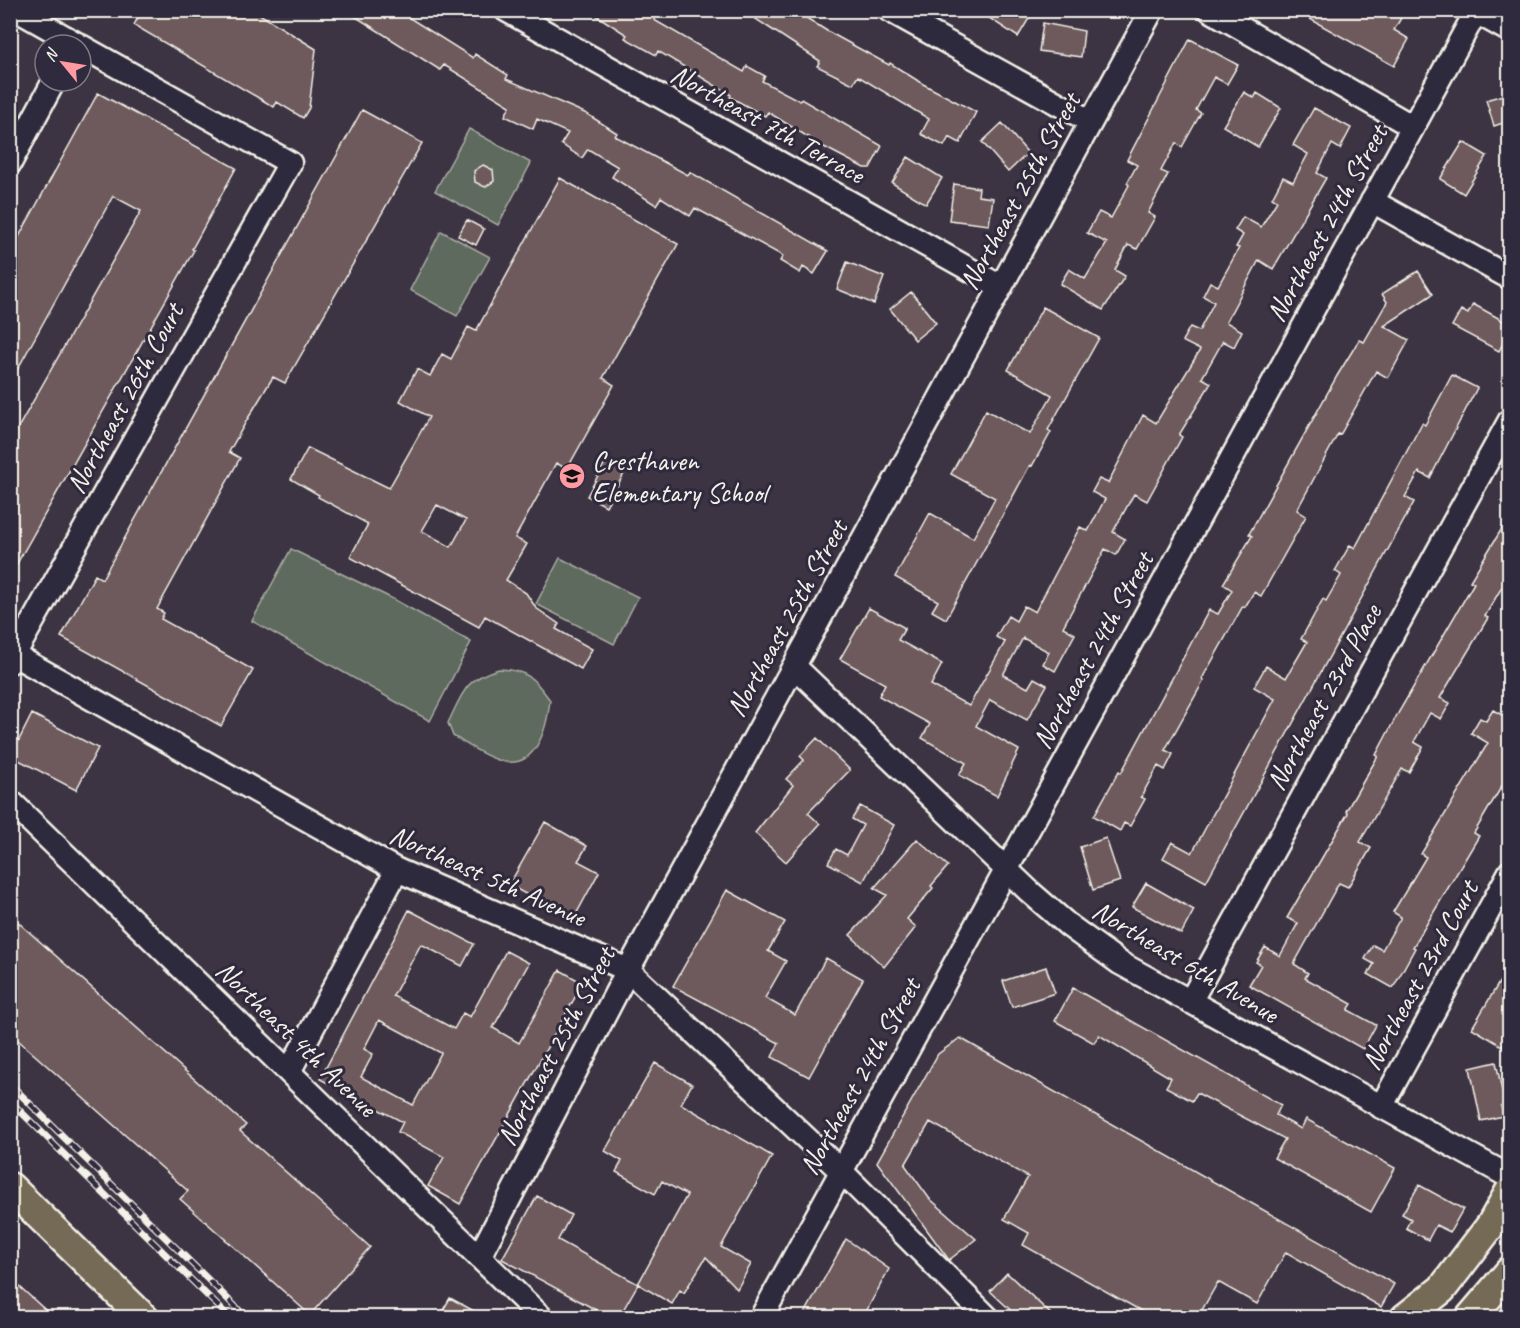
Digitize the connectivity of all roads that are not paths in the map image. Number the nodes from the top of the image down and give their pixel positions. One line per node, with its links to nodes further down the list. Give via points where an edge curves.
1 (17, 10): 8 (street)
2 (506, 10): 16 (street, Northeast 7th Terrace)
3 (889, 10): 11 (street)
4 (1152, 10): 11 (street, Northeast 25th Street)
5 (1210, 10): 12 (street)
6 (1476, 11): 7 (street); 12 (street, Northeast 24th Street)
7 (1509, 31)
8 (56, 33)
9 (93, 54): 18 (street, Northeast 26th Court, via 290,163)
10 (48, 93): 13 (street)
11 (1091, 122): 16 (street, Northeast 25th Street)
12 (1413, 127): 14 (street, Northeast 24th Street)
13 (10, 163)
14 (1372, 201): 15 (street); 22 (street, Northeast 24th Street)
15 (1509, 278)
16 (1001, 287): 19 (street, Northeast 25th Street)
17 (1509, 420): 25 (street, Northeast 23rd Place)
18 (12, 659): 21 (street, Northeast 5th Avenue)
19 (794, 666): 22 (street, Northeast 6th Avenue); 24 (street, Northeast 25th Street)
20 (10, 801): 26 (street, Northeast 4th Avenue)
21 (397, 870): 24 (street, Northeast 5th Avenue); 26 (street)
22 (1006, 870): 25 (street, Northeast 6th Avenue, via 1068,925); 28 (street, Northeast 24th Street)
23 (1509, 872): 27 (street, Northeast 23rd Court)
24 (628, 970): 28 (street, Northeast 5th Avenue); 32 (street, Northeast 25th Street)
25 (1190, 1002): 27 (street, Northeast 6th Avenue)
26 (289, 1072): 32 (street, Northeast 4th Avenue)
27 (1381, 1107): 29 (street, Northeast 6th Avenue)
28 (841, 1171): 36 (street, Northeast 24th Street); 37 (street, Northeast 5th Avenue)
29 (1509, 1177)
30 (10, 1187): 34 (main road)
31 (1509, 1191): 38 (main road, via 1491,1225 1442,1290)
32 (479, 1257): 35 (street, Northeast 4th Avenue)
33 (1509, 1271): 39 (main road)
34 (136, 1314)
35 (542, 1317)
36 (761, 1317)
37 (988, 1317)
38 (1406, 1317)
39 (1470, 1317)

